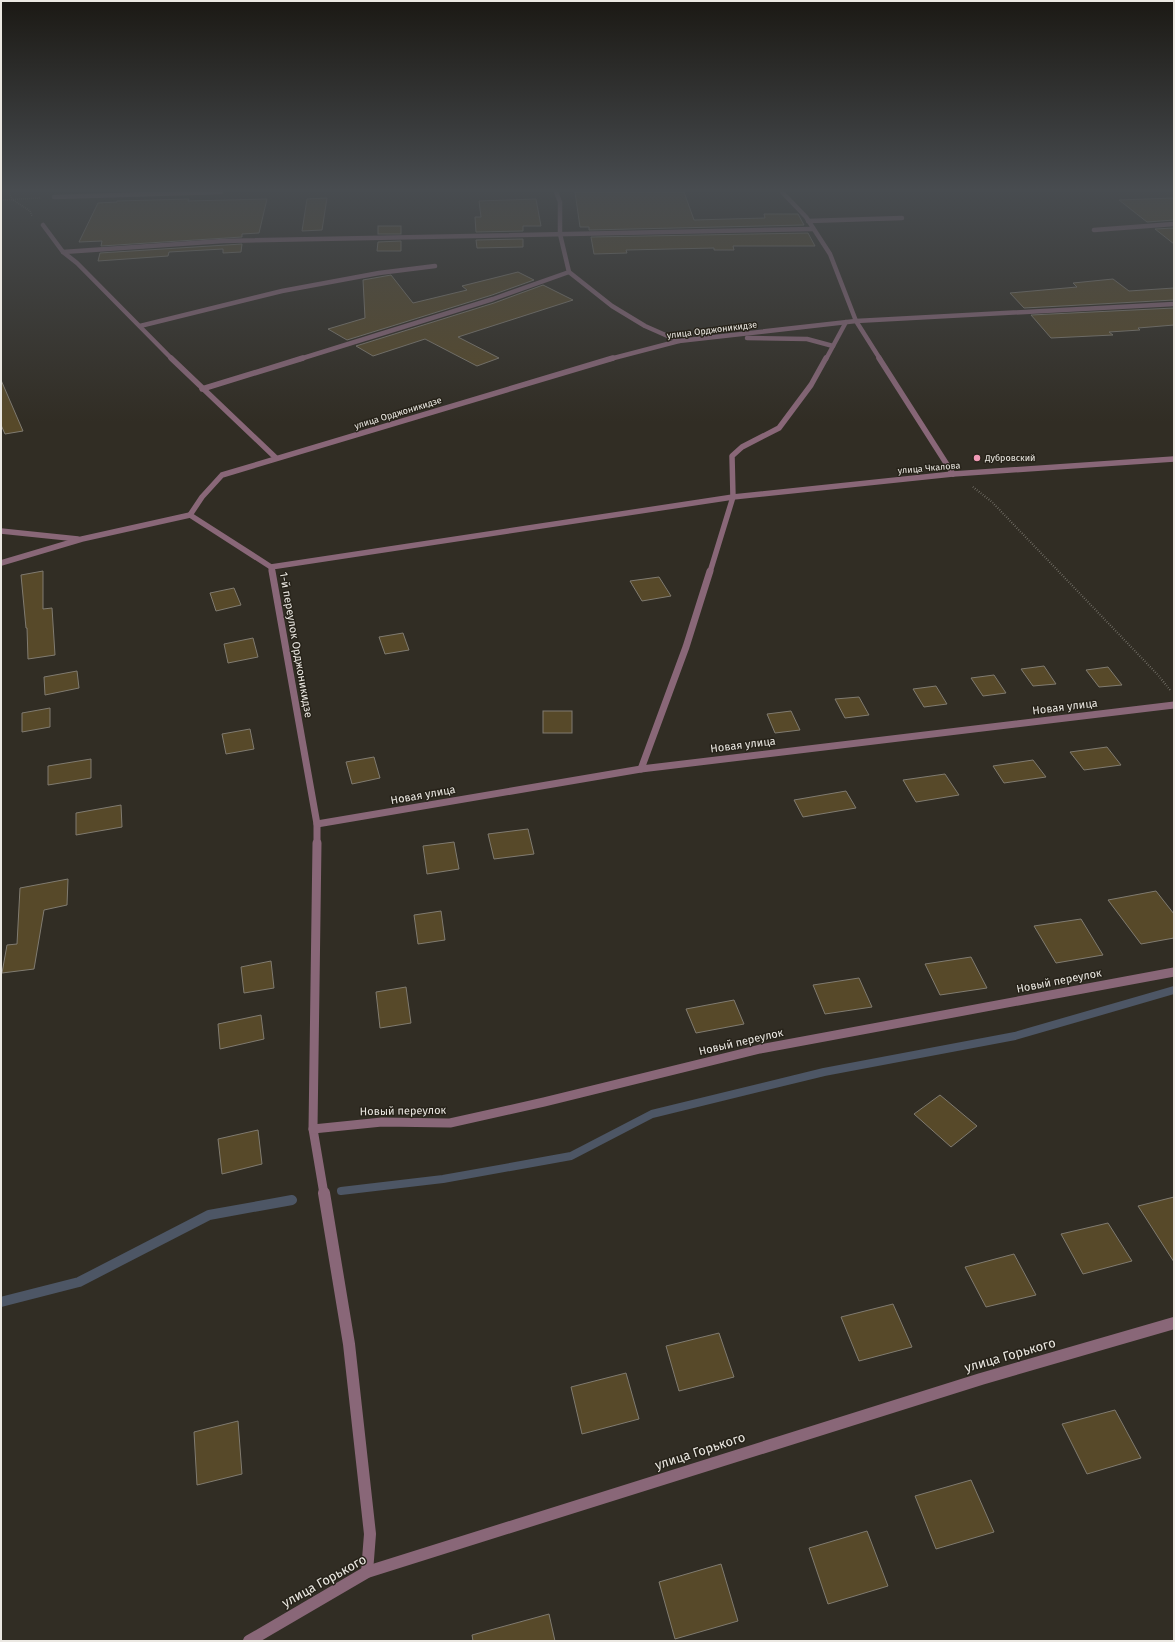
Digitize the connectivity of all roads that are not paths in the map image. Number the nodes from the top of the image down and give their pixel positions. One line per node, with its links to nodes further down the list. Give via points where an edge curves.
1 (83, 269): 9 (street)
2 (414, 269): 9 (street, via 282,291)
3 (568, 269): 5 (street)
4 (836, 269): 7 (street)
5 (569, 272): 11 (street, via 612,306 645,326); 13 (street, via 493,299)
6 (1174, 304): 7 (street, улица Орджоникидзе)
7 (856, 321): 8 (street, улица Орджоникидзе); 16 (street)
8 (846, 322): 10 (street, улица Орджоникидзе); 12 (street)
9 (140, 326): 13 (street)
10 (718, 337): 11 (street, улица Орджоникидзе); 12 (street, via 807,339)
11 (679, 341): 14 (street, улица Орджоникидзе, via 629,352)
12 (832, 346): 17 (street, via 811,385 779,428 742,446 732,456)
13 (202, 389): 14 (street)
14 (276, 458): 18 (street, улица Орджоникидзе, via 222,475)
15 (1174, 459): 16 (street, улица Чкалова)
16 (955, 474): 17 (street, улица Чкалова)
17 (733, 497): 22 (street, улица Чкалова); 24 (street, via 686,647)
18 (190, 515): 20 (street); 22 (street, 1-й переулок Орджоникидзе)
19 (1, 531): 20 (street)
20 (82, 539): 21 (street)
21 (1, 563)
22 (271, 567): 25 (street, 1-й переулок Орджоникидзе)
23 (1174, 705): 24 (street, Новая улица)
24 (641, 769): 25 (street, Новая улица)
25 (317, 824): 27 (street, 1-й переулок Орджоникидзе)
26 (1174, 972): 27 (street, Новый переулок, via 760,1049 544,1102 450,1122 382,1122)
27 (313, 1129): 29 (street, 1-й переулок Орджоникидзе, via 349,1344 370,1534)
28 (1174, 1323): 29 (street, улица Горького, via 981,1379)
29 (367, 1572): 30 (street, улица Горького)
30 (249, 1641)

